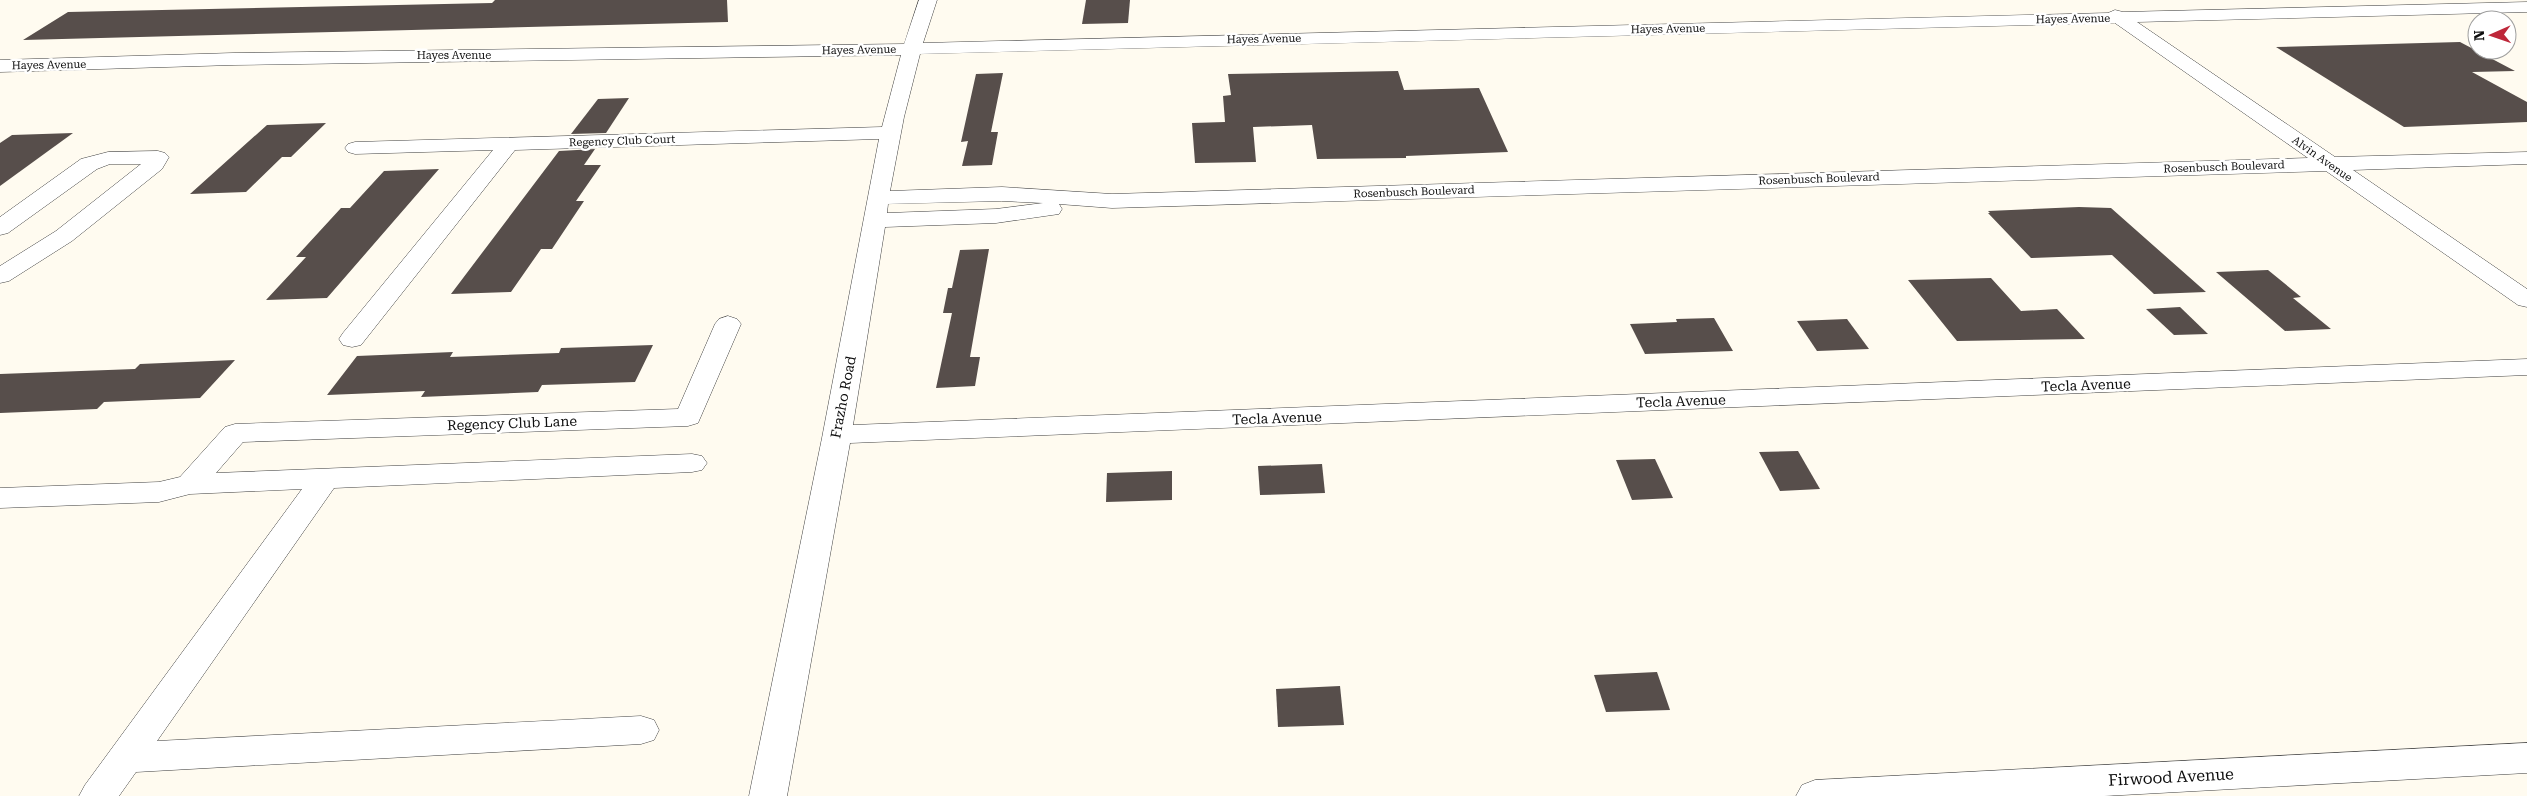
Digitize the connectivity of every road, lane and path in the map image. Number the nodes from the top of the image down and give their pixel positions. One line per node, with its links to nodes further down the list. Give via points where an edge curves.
1 (928, 0): 5 (street, Frazho Road)
2 (2093, 0): 4 (street, Alvin Avenue)
3 (2527, 8): 4 (street, Hayes Avenue)
4 (2118, 18): 5 (street, Hayes Avenue); 11 (street, Alvin Avenue)
5 (910, 48): 6 (street, Hayes Avenue); 7 (street, Frazho Road)
6 (0, 66)
7 (890, 133): 8 (street, Regency Club Court); 12 (street, Frazho Road)
8 (509, 144): 9 (street, Regency Club Court); 17 (street)
9 (355, 148)
10 (2527, 158): 11 (street, Rosenbusch Boulevard)
11 (2329, 164): 12 (street, Rosenbusch Boulevard, via 1112,201 996,216); 15 (street, Alvin Avenue)
12 (876, 209): 19 (street, Frazho Road)
13 (0, 228): 14 (street, via 89,164 108,158 158,157 154,164 64,236)
14 (0, 276)
15 (2527, 300)
16 (728, 324): 22 (street, Regency Club Lane, via 688,417 234,433)
17 (352, 339)
18 (2527, 367): 19 (street, Tecla Avenue)
19 (836, 436): 28 (street, Frazho Road)
20 (692, 463): 21 (street)
21 (325, 479): 22 (street); 25 (street)
22 (190, 484): 23 (street, via 159,492)
23 (0, 498)
24 (641, 730): 25 (street)
25 (125, 758): 27 (street)
26 (2527, 758): 29 (street, Firwood Avenue)
27 (98, 796)
28 (768, 796)
29 (1815, 796)

